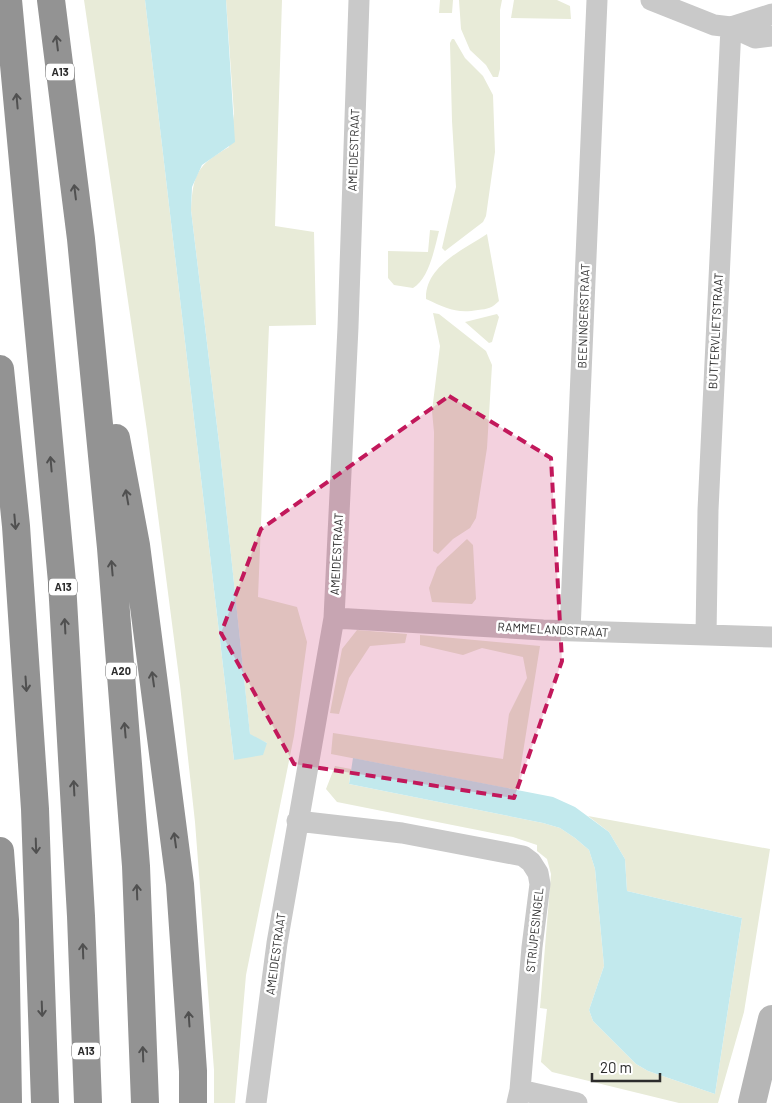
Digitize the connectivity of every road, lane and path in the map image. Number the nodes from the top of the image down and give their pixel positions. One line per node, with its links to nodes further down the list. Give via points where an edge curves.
1 (8, 0): 21 (highway, A13, one-way to 1, via 62,582)
2 (51, 0): 9 (highway, A13, one-way to 2)
3 (359, 0): 11 (street, AMEIDESTRAAT)
4 (597, 0): 12 (street, BEENINGERSTRAAT)
5 (651, 0): 7 (street, via 714,25)
6 (772, 14): 7 (street)
7 (731, 27): 8 (street, via 754,38); 13 (street, BUTTERVLIETSTRAAT, via 708,510)
8 (772, 36)
9 (81, 239): 22 (highway, A20, one-way to 9, via 136,866 111,548); 23 (highway, A13, one-way to 9, via 181,893 136,545)
10 (0, 369): 20 (highway, one-way to 20, via 16,526 35,809)
11 (334, 618): 12 (street, RAMMELANDSTRAAT); 15 (street, AMEIDESTRAAT)
12 (570, 631): 13 (street, RAMMELANDSTRAAT)
13 (706, 635): 14 (street, RAMMELANDSTRAAT)
14 (772, 638)
15 (297, 821): 18 (street, STRIJPESINGEL, via 402,834 523,856 531,862 538,872 540,884); 24 (street, AMEIDESTRAAT)
16 (0, 851): 19 (highway)
17 (772, 1020): 26 (street)
18 (518, 1097): 25 (street, STRIJPESINGEL)
19 (8, 1103)
20 (45, 1103)
21 (88, 1103)
22 (145, 1103)
23 (193, 1103)
24 (256, 1103)
25 (577, 1103)
26 (752, 1103)

